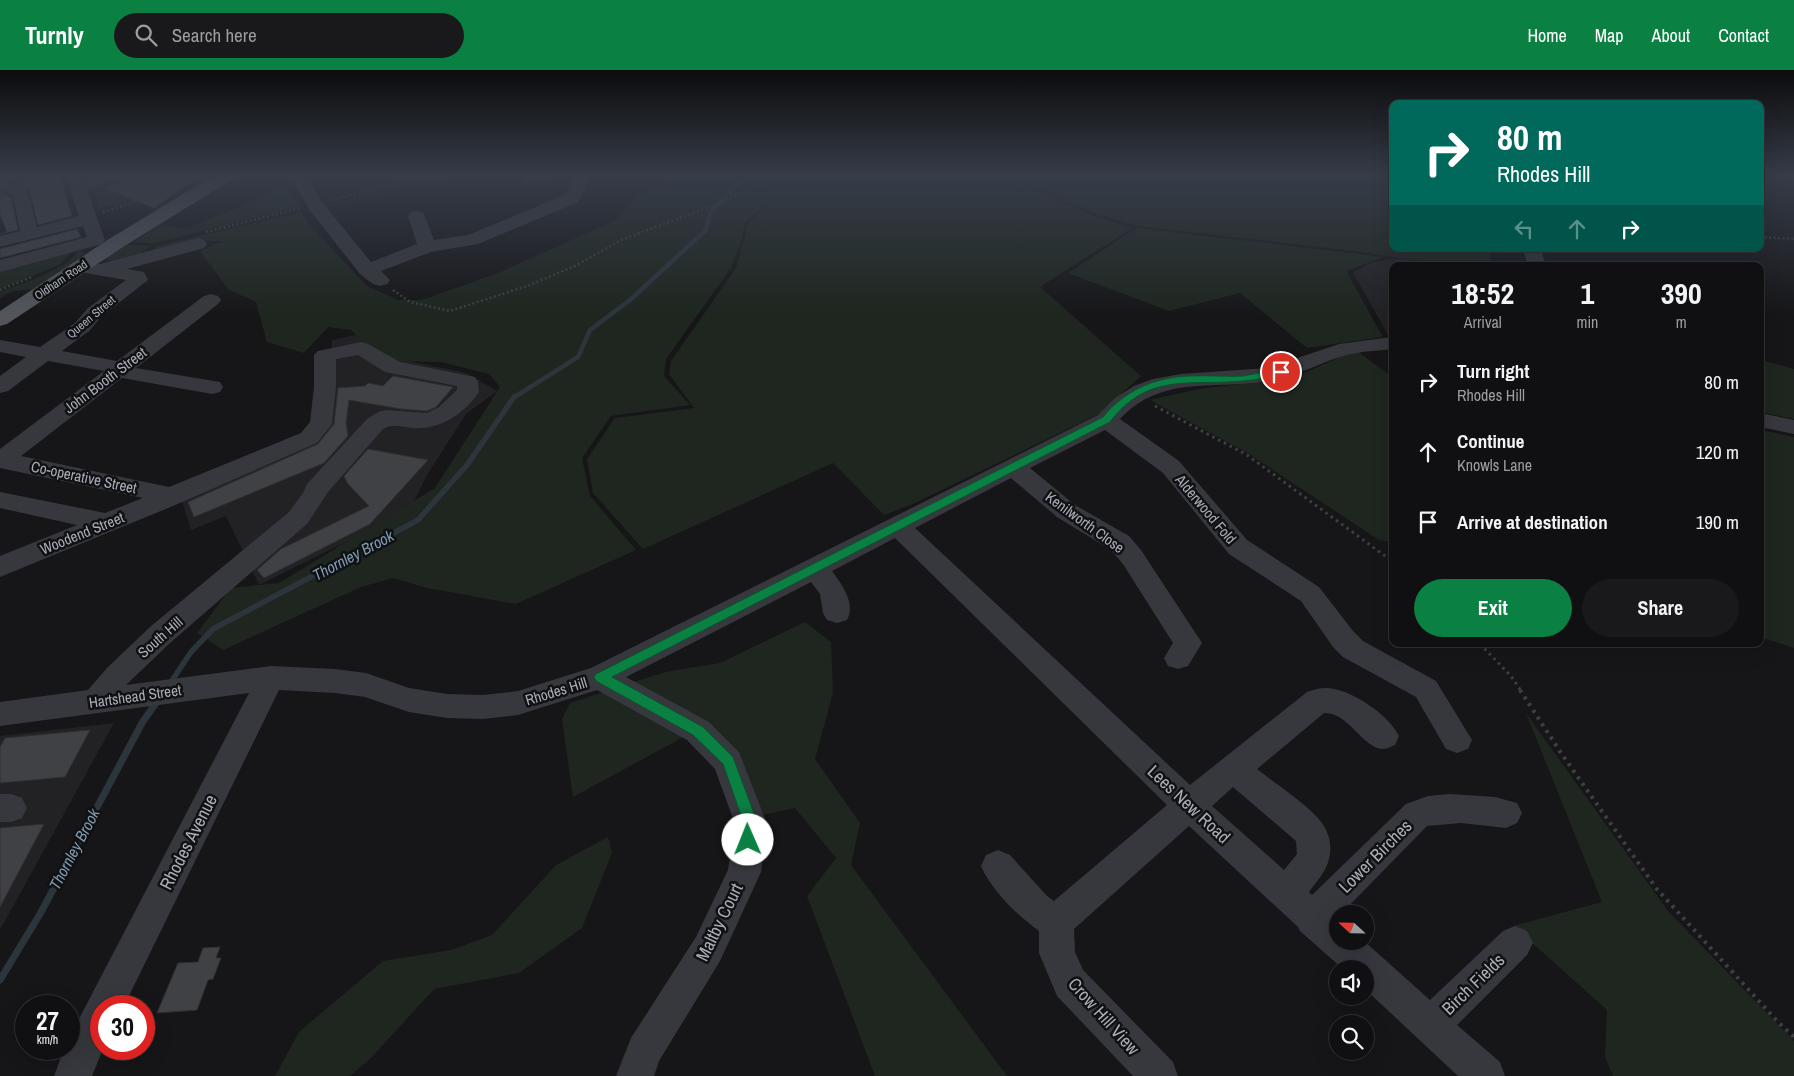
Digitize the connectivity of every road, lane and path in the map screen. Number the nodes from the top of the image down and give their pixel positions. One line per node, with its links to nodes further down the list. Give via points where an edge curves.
1 (28, 223): 10 (street)
2 (69, 223): 10 (street)
3 (95, 223): 14 (street)
4 (149, 223): 16 (main road, Oldham Road)
5 (252, 223): 12 (path)
6 (330, 223): 21 (street)
7 (419, 223): 17 (street)
8 (513, 223): 17 (street, via 472,240)
9 (666, 223): 21 (path, via 621,240 575,266 527,286 450,311 410,302)
10 (30, 234): 15 (street)
11 (1764, 236): 13 (path)
12 (199, 239): 20 (street, via 149,251)
13 (1794, 239)
14 (96, 240): 16 (street); 18 (street)
15 (0, 242)
16 (116, 243): 19 (main road, Oldham Road)
17 (427, 247): 21 (street)
18 (0, 266)
19 (80, 267): 20 (street); 23 (main road, Oldham Road)
20 (104, 270): 26 (street, Queen Street, via 137,276 138,280)
21 (374, 275)
22 (211, 300): 27 (street, John Booth Street)
23 (0, 320)
24 (1389, 342): 30 (street, Rhodes Hill, via 1339,350 1269,375 1223,380 1187,379 1156,384)
25 (0, 346): 26 (street)
26 (45, 354): 27 (street); 28 (street, Queen Street)
27 (113, 368): 29 (street); 34 (street, John Booth Street)
28 (0, 386)
29 (212, 387)
30 (1134, 394): 31 (street, Rhodes Hill, via 1116,407); 40 (path, via 1247,455)
31 (1106, 420): 35 (street, Rhodes Hill); 52 (street, Alderwood Fold, via 1171,467 1238,547 1310,594 1353,649 1426,689)
32 (1764, 421): 33 (street)
33 (1794, 427)
34 (0, 460): 37 (street, Co-operative Street, via 160,493)
35 (1013, 467): 39 (street, Rhodes Hill); 46 (street, Kenilworth Close, via 1066,511 1120,543 1132,556 1188,643)
36 (0, 500): 38 (street, via 97,520)
37 (164, 500): 38 (street, Woodend Street); 43 (street, via 309,438 321,424 325,355 361,348 393,367 467,382 468,392 445,414 428,422 386,417 375,424 316,490 298,518)
38 (102, 525): 41 (street, Woodend Street)
39 (898, 526): 42 (street, Rhodes Hill); 54 (street, Lees New Road)
40 (1389, 559)
41 (0, 567)
42 (815, 568): 44 (street, via 833,592); 47 (street, Rhodes Hill)
43 (230, 578): 49 (street, South Hill, via 160,635 117,676)
44 (837, 613)
45 (1483, 647): 64 (path, via 1512,676 1561,753 1656,888)
46 (1178, 658)
47 (600, 677): 48 (street, Rhodes Hill, via 518,703 483,708 419,701 335,681); 66 (street, Maltby Court, via 698,731 728,761 751,824 744,872 708,949 644,1051)
48 (271, 678): 49 (street, Hartshead Street); 61 (street, Rhodes Avenue)
49 (96, 702): 50 (street, Hartshead Street)
50 (0, 714)
51 (1384, 736): 53 (street, via 1344,703 1324,699 1317,701)
52 (1457, 740)
53 (1232, 770): 54 (street); 57 (street, via 1310,832 1314,850 1312,861)
54 (1189, 805): 57 (street, Lees New Road); 59 (street)
55 (1506, 813): 58 (street, Lower Birches, via 1453,808 1417,814)
56 (998, 866): 59 (street, via 1035,908)
57 (1286, 894): 58 (street, Lees New Road)
58 (1312, 919): 62 (street, Lees New Road)
59 (1056, 922): 67 (street, Crow Hill View, via 1057,953 1070,983)
60 (1515, 943): 62 (street, Birch Fields)
61 (111, 995)
62 (1431, 1025): 68 (street, Lees New Road)
63 (90, 1035): 65 (street)
64 (1794, 1037)
65 (74, 1076)
66 (635, 1076)
67 (1159, 1076)
68 (1486, 1076)

